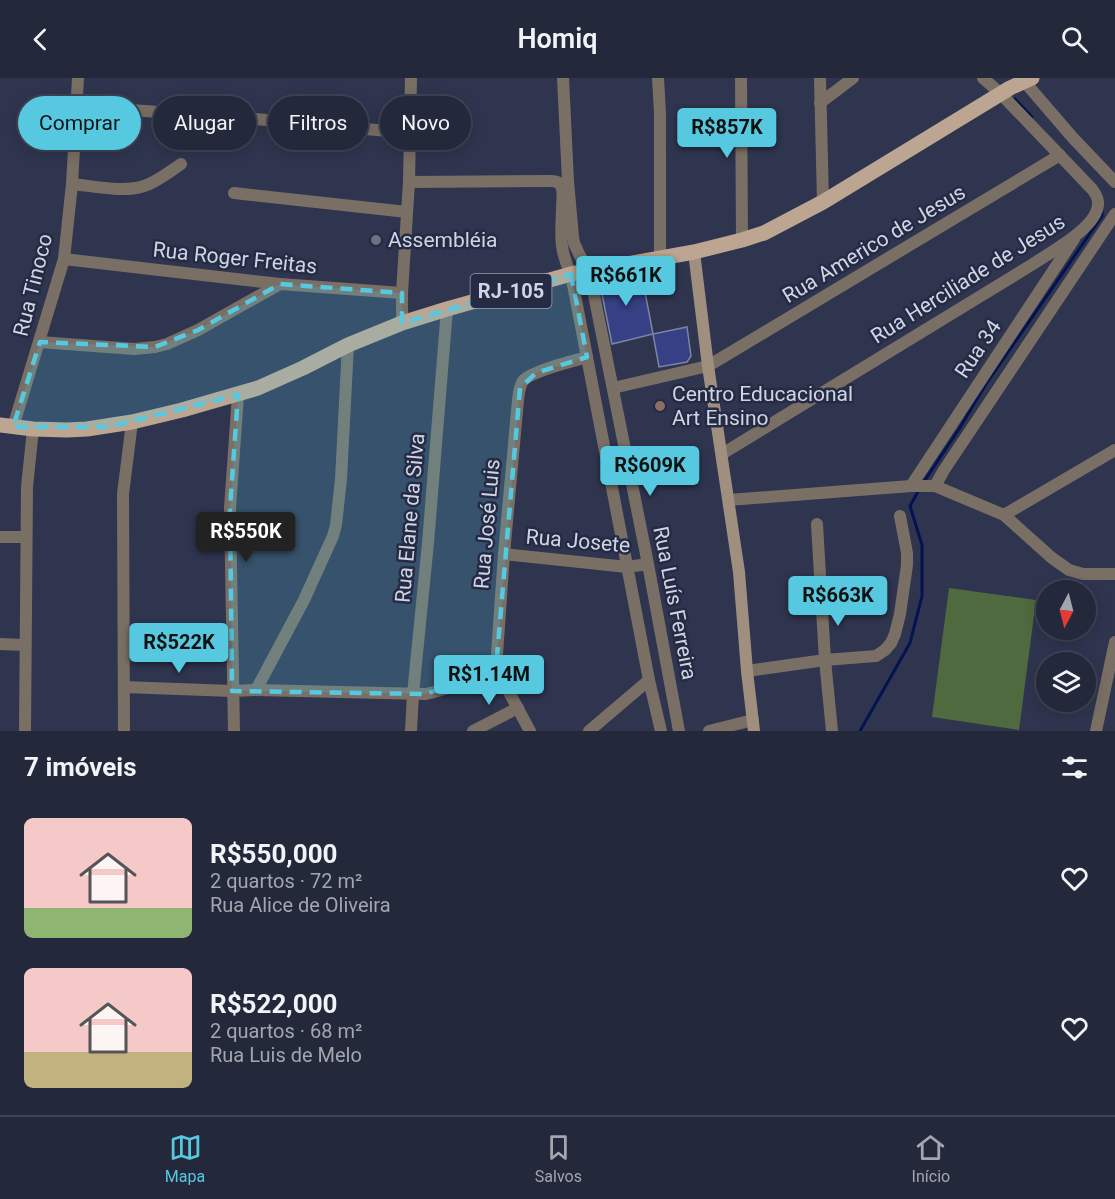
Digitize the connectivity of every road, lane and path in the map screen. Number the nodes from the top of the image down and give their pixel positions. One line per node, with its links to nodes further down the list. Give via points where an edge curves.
1 (78, 78): 10 (street, Rua Tinoco)
2 (411, 78): 11 (street)
3 (563, 78): 32 (street, Rua Luís Ferreira, via 573,237)
4 (658, 78): 29 (street)
5 (741, 78): 27 (street)
6 (820, 78): 12 (street)
7 (853, 78): 12 (street)
8 (984, 78): 9 (street)
9 (1013, 85): 17 (street, Rua Herciliade de Jesus); 20 (street); 23 (main road, RJ-105)
10 (77, 96)
11 (411, 96)
12 (820, 103): 23 (street)
13 (141, 111): 14 (street)
14 (380, 130)
15 (74, 150): 21 (street, Rua Tinoco)
16 (410, 150): 19 (street)
17 (1060, 155): 26 (street, Rua Herciliade de Jesus, via 1098,198 1096,212); 43 (street, Rua Americo de Jesus)
18 (181, 164): 21 (street, via 153,183 135,188)
19 (409, 182): 24 (street); 33 (street, Rua Luís Ferreira, via 558,182 562,187 562,254)
20 (1115, 182)
21 (72, 184): 30 (street, Rua Tinoco)
22 (234, 193): 24 (street)
23 (823, 202): 27 (main road, RJ-105, via 779,226)
24 (407, 212): 36 (street)
25 (1115, 214): 52 (street)
26 (1078, 234): 31 (street, Rua Herciliade de Jesus); 34 (street, Rua 34)
27 (742, 240): 28 (main road, RJ-105)
28 (694, 252): 29 (main road, RJ-105); 43 (street)
29 (660, 258): 32 (main road, RJ-105)
30 (64, 259): 35 (street, Rua Roger Freitas); 39 (street, Rua Tinoco)
31 (1033, 264): 34 (street); 50 (street, Rua Herciliade de Jesus)
32 (589, 270): 33 (main road, RJ-105); 42 (street, Rua Luís Ferreira)
33 (571, 274): 37 (main road, RJ-105); 41 (street, Rua Luís Ferreira)
34 (1045, 283): 51 (street, Rua 34)
35 (280, 284): 36 (street, Rua Roger Freitas); 39 (street, via 198,330 155,347)
36 (402, 293): 38 (street)
37 (447, 309): 38 (main road, RJ-105); 73 (street, Rua Elane da Silva)
38 (402, 323): 40 (main road, RJ-105)
39 (40, 342): 47 (street, Rua Tinoco)
40 (348, 345): 45 (main road, RJ-105); 71 (street, via 336,525 304,600)
41 (588, 363): 42 (street); 59 (street, Rua José Luis, via 536,373 522,383); 61 (street, Rua Luís Ferreira)
42 (609, 366): 44 (street, Rua Luís Ferreira)
43 (708, 366): 44 (street, Rua Americo de Jesus); 50 (street)
44 (613, 388): 60 (street, Rua Luís Ferreira)
45 (238, 395): 46 (main road, RJ-105); 72 (street, via 230,508)
46 (132, 422): 48 (main road, RJ-105, via 87,429); 70 (street, via 123,494)
47 (7, 426): 48 (main road, RJ-105)
48 (33, 429): 58 (street)
49 (1115, 450): 54 (street)
50 (722, 454): 53 (street)
51 (914, 486): 52 (street); 53 (street)
52 (933, 486): 54 (street)
53 (729, 500): 68 (street)
54 (1004, 515): 62 (street, via 1069,570)
55 (900, 516): 66 (street, via 908,559 896,634 876,656)
56 (817, 524): 66 (street)
57 (0, 537): 58 (street)
58 (26, 537): 65 (street)
59 (504, 554): 61 (street, Rua Josete); 67 (street, Rua José Luis)
60 (648, 564): 61 (street, Rua Josete); 84 (street, Rua Luís Ferreira)
61 (627, 567): 69 (street, Rua Luís Ferreira)
62 (1115, 574)
63 (1115, 642): 87 (street)
64 (0, 644): 65 (street)
65 (25, 645): 76 (street)
66 (825, 660): 68 (street); 86 (street)
67 (496, 668): 73 (street, via 437,692); 74 (street)
68 (747, 671): 75 (street)
69 (649, 680): 82 (street); 83 (street, Rua Luís Ferreira)
70 (124, 687): 72 (street); 77 (street)
71 (256, 690): 72 (street); 73 (street)
72 (232, 691): 78 (street)
73 (413, 694): 79 (street, Rua Elane da Silva)
74 (518, 708): 80 (street); 81 (street)
75 (753, 726): 85 (street)
76 (25, 731)
77 (124, 731)
78 (234, 731)
79 (411, 731)
80 (473, 731)
81 (530, 731)
82 (589, 731)
83 (661, 731)
84 (679, 731)
85 (709, 731)
86 (832, 731)
87 (1096, 731)

